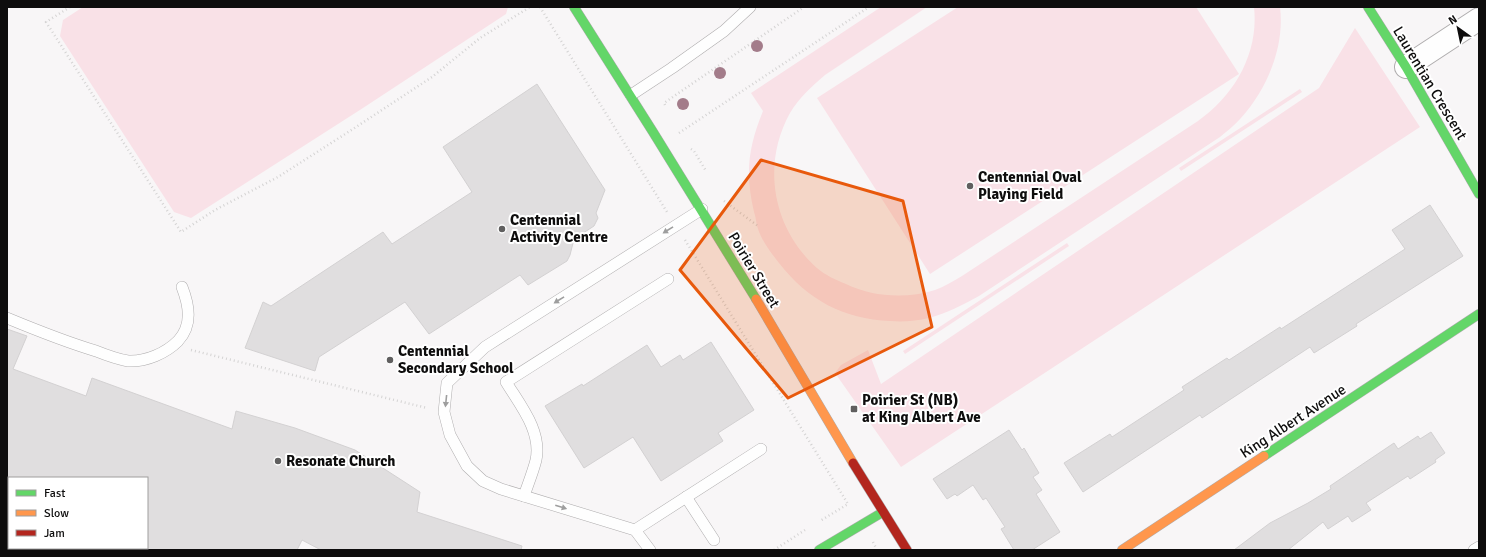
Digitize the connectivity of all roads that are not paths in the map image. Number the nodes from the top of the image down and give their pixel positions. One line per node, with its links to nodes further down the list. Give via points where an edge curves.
1 (574, 7): 6 (street, Poirier Street)
2 (750, 7): 6 (lane, via 724,31)
3 (1368, 7): 5 (street, Laurentian Crescent)
4 (1479, 19): 5 (street)
5 (1406, 67): 7 (street, Laurentian Crescent)
6 (631, 95): 8 (street, Poirier Street)
7 (1479, 194)
8 (702, 210): 14 (lane, one-way to 14, via 485,347 447,384 444,412 450,435 467,466 483,481); 16 (street, Poirier Street)
9 (668, 279): 14 (lane, via 506,382 528,418 537,448 536,461)
10 (182, 287): 12 (lane, via 189,319 181,337 173,346 154,356 130,361 86,348)
11 (1479, 314): 23 (street, King Albert Avenue)
12 (7, 318)
13 (761, 449): 15 (lane)
14 (524, 496): 17 (lane, one-way to 17)
15 (686, 497): 17 (lane); 18 (lane)
16 (883, 512): 21 (street); 22 (street, Poirier Street)
17 (635, 530): 20 (lane)
18 (714, 540)
19 (1479, 547): 24 (lane)
20 (650, 550)
21 (819, 550)
22 (907, 550)
23 (1122, 550)
24 (1474, 550)

